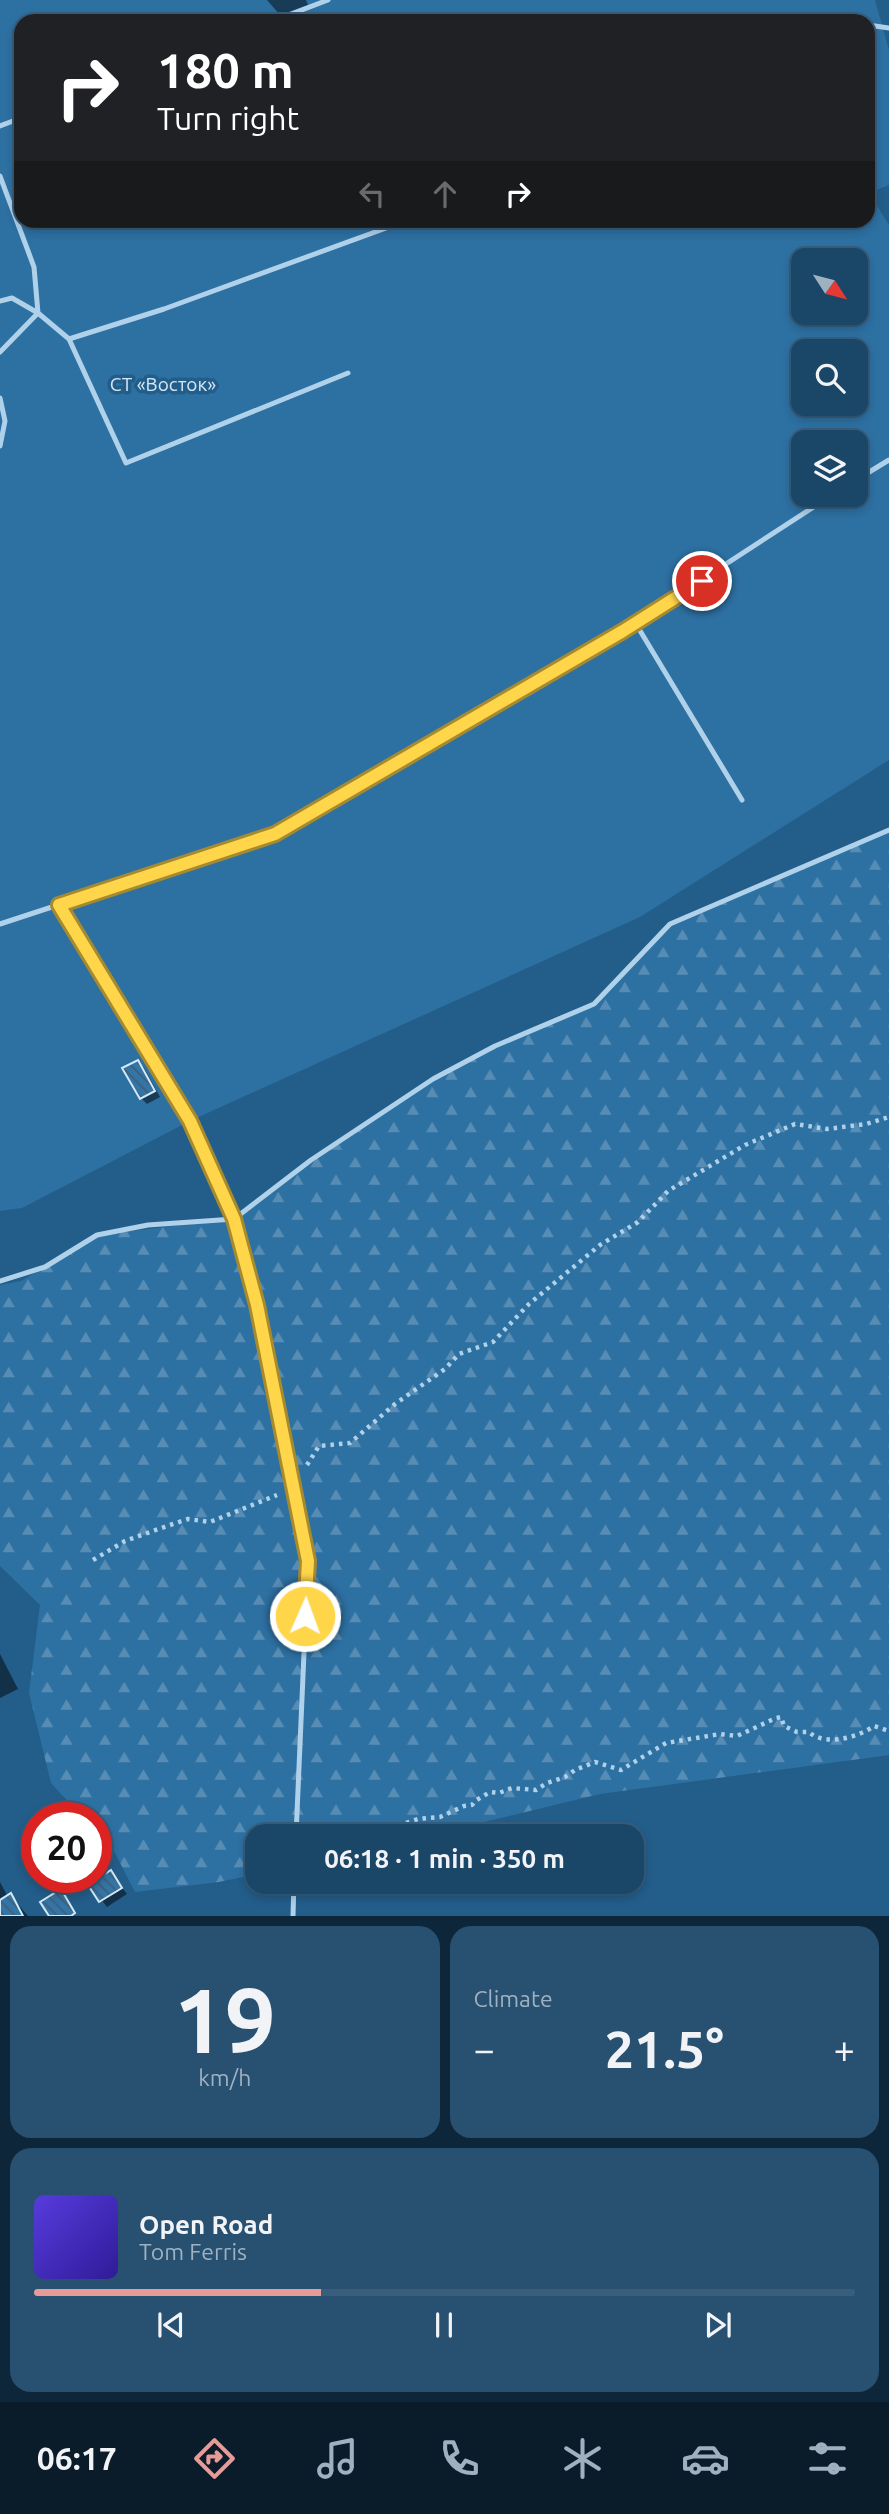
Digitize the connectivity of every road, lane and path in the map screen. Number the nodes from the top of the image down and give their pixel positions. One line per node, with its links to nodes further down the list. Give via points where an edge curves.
1 (328, 0): 2 (lane)
2 (292, 14)
3 (0, 176): 4 (lane)
4 (14, 213)
5 (19, 228): 8 (lane, via 34,267)
6 (386, 228): 9 (lane)
7 (0, 301): 8 (lane, via 12,298)
8 (38, 313): 9 (lane); 10 (lane)
9 (69, 339): 11 (lane, via 126,463)
10 (0, 352)
11 (348, 373)
12 (0, 398): 13 (lane, via 5,421)
13 (0, 446)
14 (889, 460): 15 (lane)
15 (868, 473)
16 (814, 507): 17 (lane)
17 (636, 624): 18 (lane); 20 (lane, via 275,834)
18 (742, 800)
19 (889, 830): 23 (lane, via 670,924 594,1004 495,1046 433,1079 311,1160)
20 (59, 905): 21 (lane); 23 (lane, via 190,1121)
21 (0, 924)
22 (889, 1117): 25 (path, via 827,1129 795,1124 745,1145 668,1191 638,1222 600,1245 529,1304 492,1342 459,1354 446,1370 395,1404 350,1443 319,1446)
23 (234, 1219): 24 (lane, via 148,1225 97,1235 45,1267); 25 (lane, via 257,1305)
24 (0, 1282)
25 (293, 1487): 26 (path, via 210,1522 188,1519 125,1541); 28 (lane, via 308,1561)
26 (93, 1560)
27 (889, 1731): 29 (path, via 874,1726 857,1737 814,1737 784,1726 781,1717 737,1736 720,1734 666,1743 621,1770 595,1762 536,1790 490,1792 472,1805)
28 (297, 1824)
29 (403, 1824)
30 (294, 1894): 31 (lane)
31 (293, 1916)

